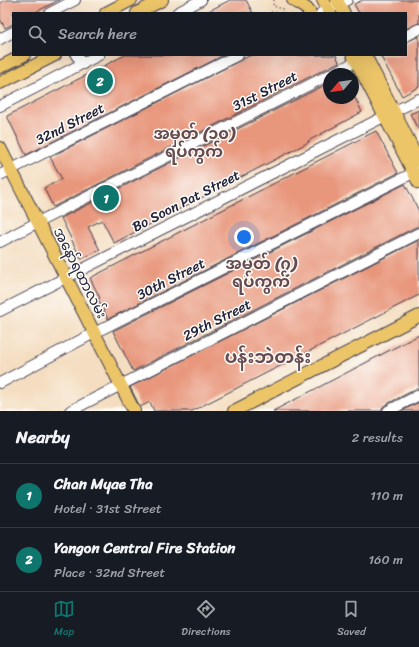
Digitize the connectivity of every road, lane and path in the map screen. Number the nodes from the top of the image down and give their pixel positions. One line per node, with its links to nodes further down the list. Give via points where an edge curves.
1 (75, 0): 9 (street)
2 (131, 0): 10 (main road)
3 (162, 0): 11 (main road)
4 (201, 0): 12 (street)
5 (274, 0): 13 (path, via 273,6 283,9)
6 (293, 0): 14 (main road)
7 (342, 4): 8 (street)
8 (326, 9)
9 (52, 12)
10 (108, 12)
11 (139, 12)
12 (179, 12)
13 (282, 12)
14 (309, 12)
15 (419, 29): 17 (street)
16 (12, 33): 18 (street)
17 (407, 35)
18 (0, 39)
19 (22, 56): 26 (main road)
20 (53, 56): 29 (main road)
21 (77, 56): 25 (street)
22 (97, 56): 25 (street)
23 (236, 56): 35 (street, 32nd Street)
24 (362, 57): 27 (street, 31st Street); 32 (main road)
25 (83, 64): 31 (street)
26 (0, 67)
27 (341, 68)
28 (323, 78): 37 (street, 31st Street)
29 (0, 83)
30 (419, 99): 32 (street, Bo Soon Pat Street)
31 (0, 106)
32 (389, 114): 34 (main road); 36 (main road); 40 (street, Bo Soon Pat Street)
33 (0, 148): 35 (main road, အနော်ရထာလမ်း)
34 (419, 161)
35 (5, 172): 37 (main road, အနော်ရထာလမ်း)
36 (417, 175): 43 (street, 30th Street)
37 (38, 222): 39 (street, 31st Street); 40 (main road, အနော်ရထာလမ်း)
38 (419, 233): 45 (street, 29th Street)
39 (0, 242)
40 (66, 278): 41 (street, Bo Soon Pat Street); 43 (main road, အနော်ရထာလမ်း)
41 (0, 311)
42 (419, 316): 49 (main road)
43 (94, 334): 44 (street, 30th Street); 45 (main road, အနော်ရထာလမ်း)
44 (0, 383)
45 (121, 385): 47 (street, 29th Street); 48 (main road, အနော်ရထာလမ်း)
46 (419, 395): 50 (street)
47 (70, 411)
48 (134, 411)
49 (234, 411)
50 (388, 411)

